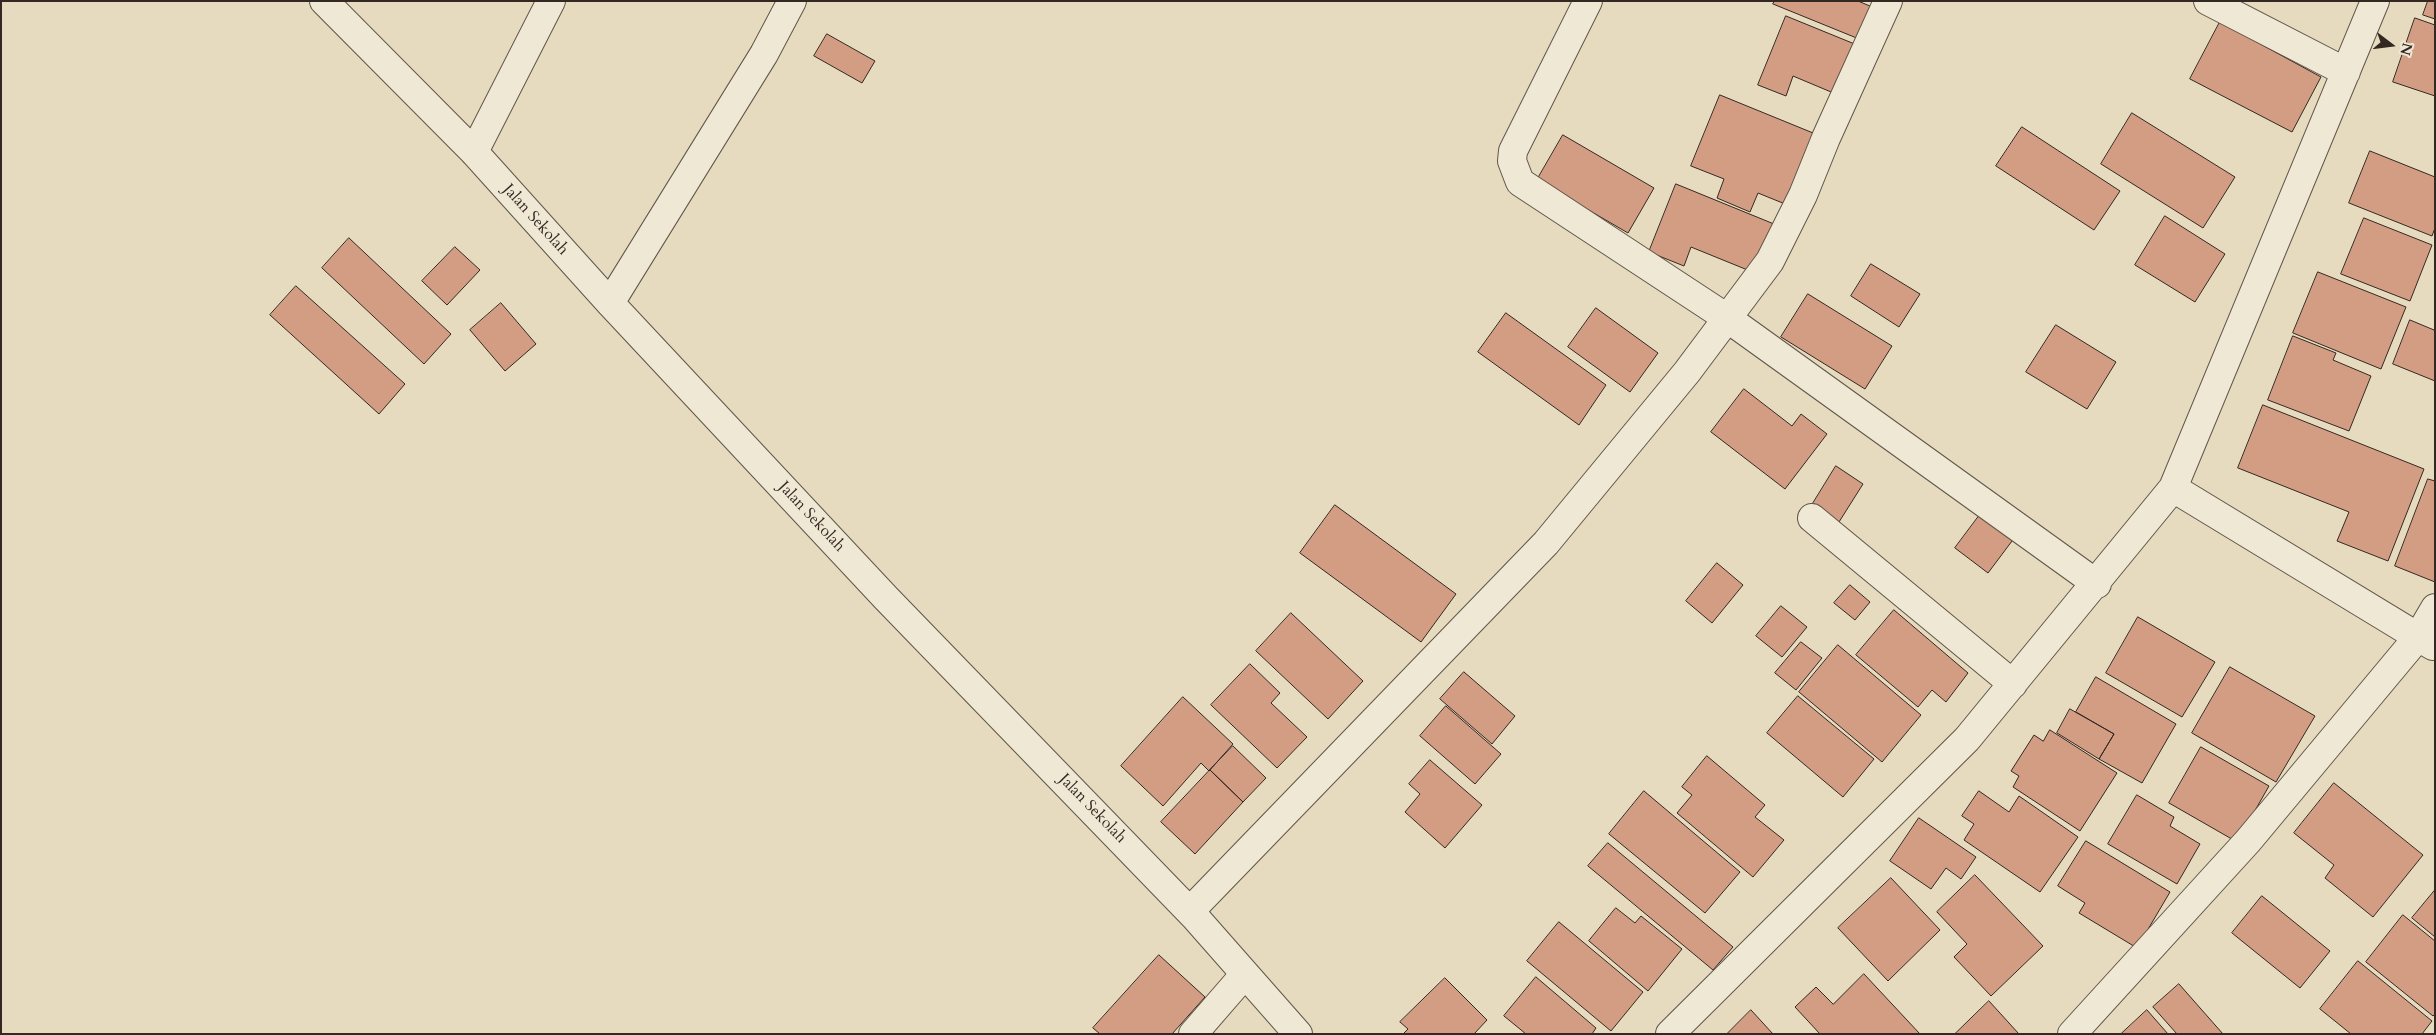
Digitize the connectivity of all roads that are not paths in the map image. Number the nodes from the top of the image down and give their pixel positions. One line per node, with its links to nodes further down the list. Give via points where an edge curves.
1 (324, 1): 9 (street, Jalan Sekolah)
2 (551, 1): 9 (street)
3 (792, 1): 10 (street, via 764,54)
4 (1588, 1): 11 (street, via 1513,151 1515,173 1520,182)
5 (1888, 1): 11 (street, via 1803,195 1770,260)
6 (2208, 1): 8 (street)
7 (2375, 1): 8 (street)
8 (2346, 72): 12 (street)
9 (474, 152): 10 (street, Jalan Sekolah)
10 (610, 303): 18 (street, Jalan Sekolah, via 886,598)
11 (1727, 318): 14 (street); 18 (street, via 1687,372 1546,543)
12 (2173, 488): 14 (street); 16 (street)
13 (1812, 518): 17 (street)
14 (2097, 584): 17 (street)
15 (2435, 608): 16 (street)
16 (2426, 642): 23 (street)
17 (2013, 684): 22 (street, via 1967,739)
18 (1190, 911): 19 (street, Jalan Sekolah)
19 (1246, 974): 20 (street); 21 (street, Jalan Sekolah)
20 (1193, 1034)
21 (1298, 1034)
22 (1670, 1034)
23 (2072, 1034)

